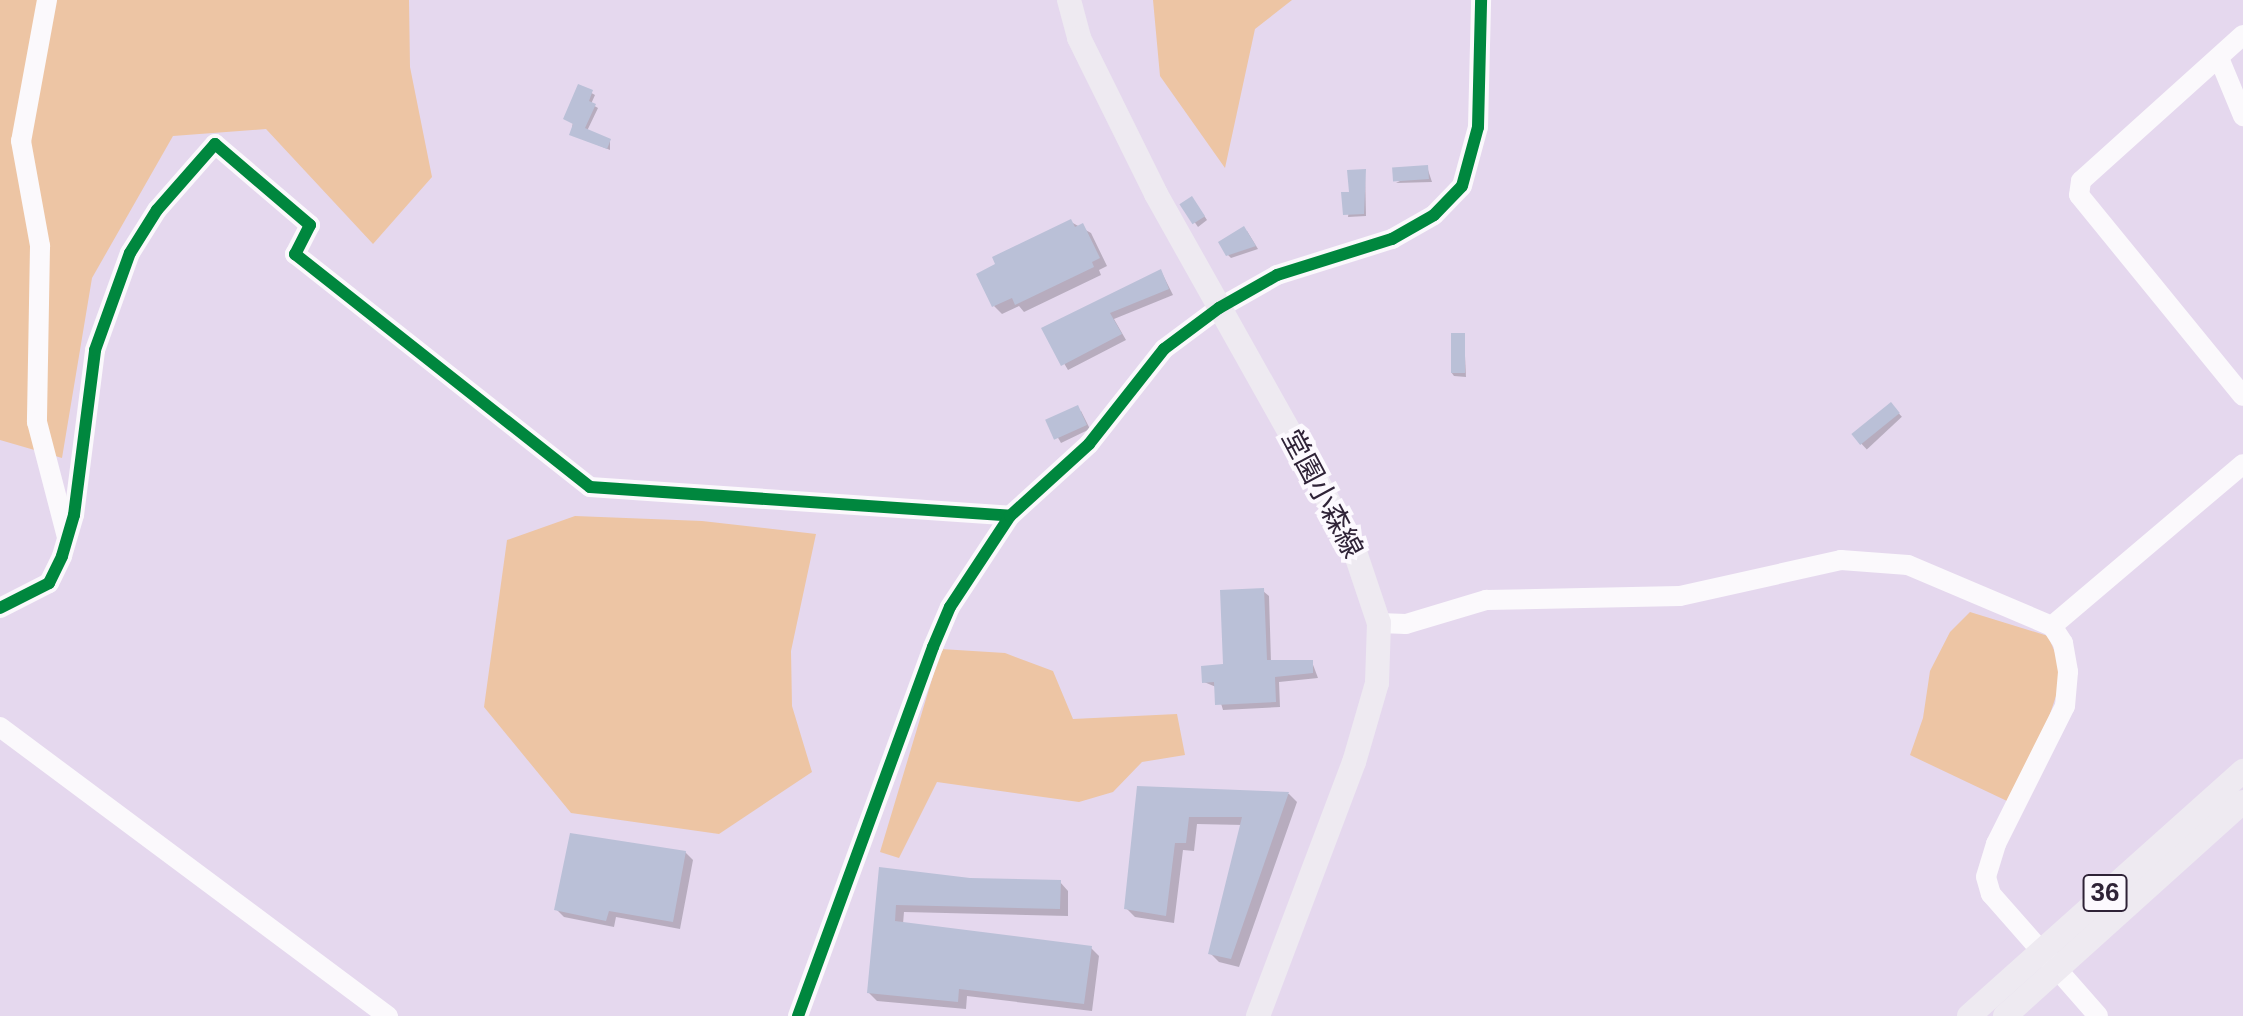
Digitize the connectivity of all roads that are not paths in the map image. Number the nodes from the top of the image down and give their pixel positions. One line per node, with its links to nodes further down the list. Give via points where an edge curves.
1 (47, 0): 11 (street, via 27,91 21,152 40,246 37,422)
2 (1069, 0): 7 (main road, 堂園小森線, via 1079,38)
3 (1481, 0): 7 (street, via 1478,127 1462,186 1434,215 1392,239 1277,275)
4 (2243, 35): 5 (street)
5 (2219, 58): 6 (street); 8 (street, via 2081,181 2079,195)
6 (2243, 116)
7 (1219, 308): 10 (street, via 1164,349 1089,444); 13 (main road, 堂園小森線, via 1352,543)
8 (2243, 396)
9 (2243, 464): 14 (street)
10 (1010, 516): 11 (street, via 590,487 295,254 310,225 215,144 157,210 130,253 95,350); 20 (street, via 950,607 933,647)
11 (67, 537): 12 (street, via 49,583)
12 (0, 608)
13 (1379, 623): 14 (street, via 1406,624 1486,600 1680,596 1841,560 1908,565); 21 (main road, 堂園小森線, via 1377,683 1354,762)
14 (2052, 626): 18 (street, via 2063,643 2068,672 2065,706 1996,844 1986,877 1991,894)
15 (0, 727): 19 (street)
16 (2243, 771): 18 (main road, 36)
17 (2243, 802): 18 (main road, 36)
18 (2046, 953): 22 (main road, 36); 23 (main road, 36); 24 (street)
19 (388, 1016)
20 (798, 1016)
21 (1258, 1016)
22 (1969, 1016)
23 (2005, 1016)
24 (2098, 1016)

